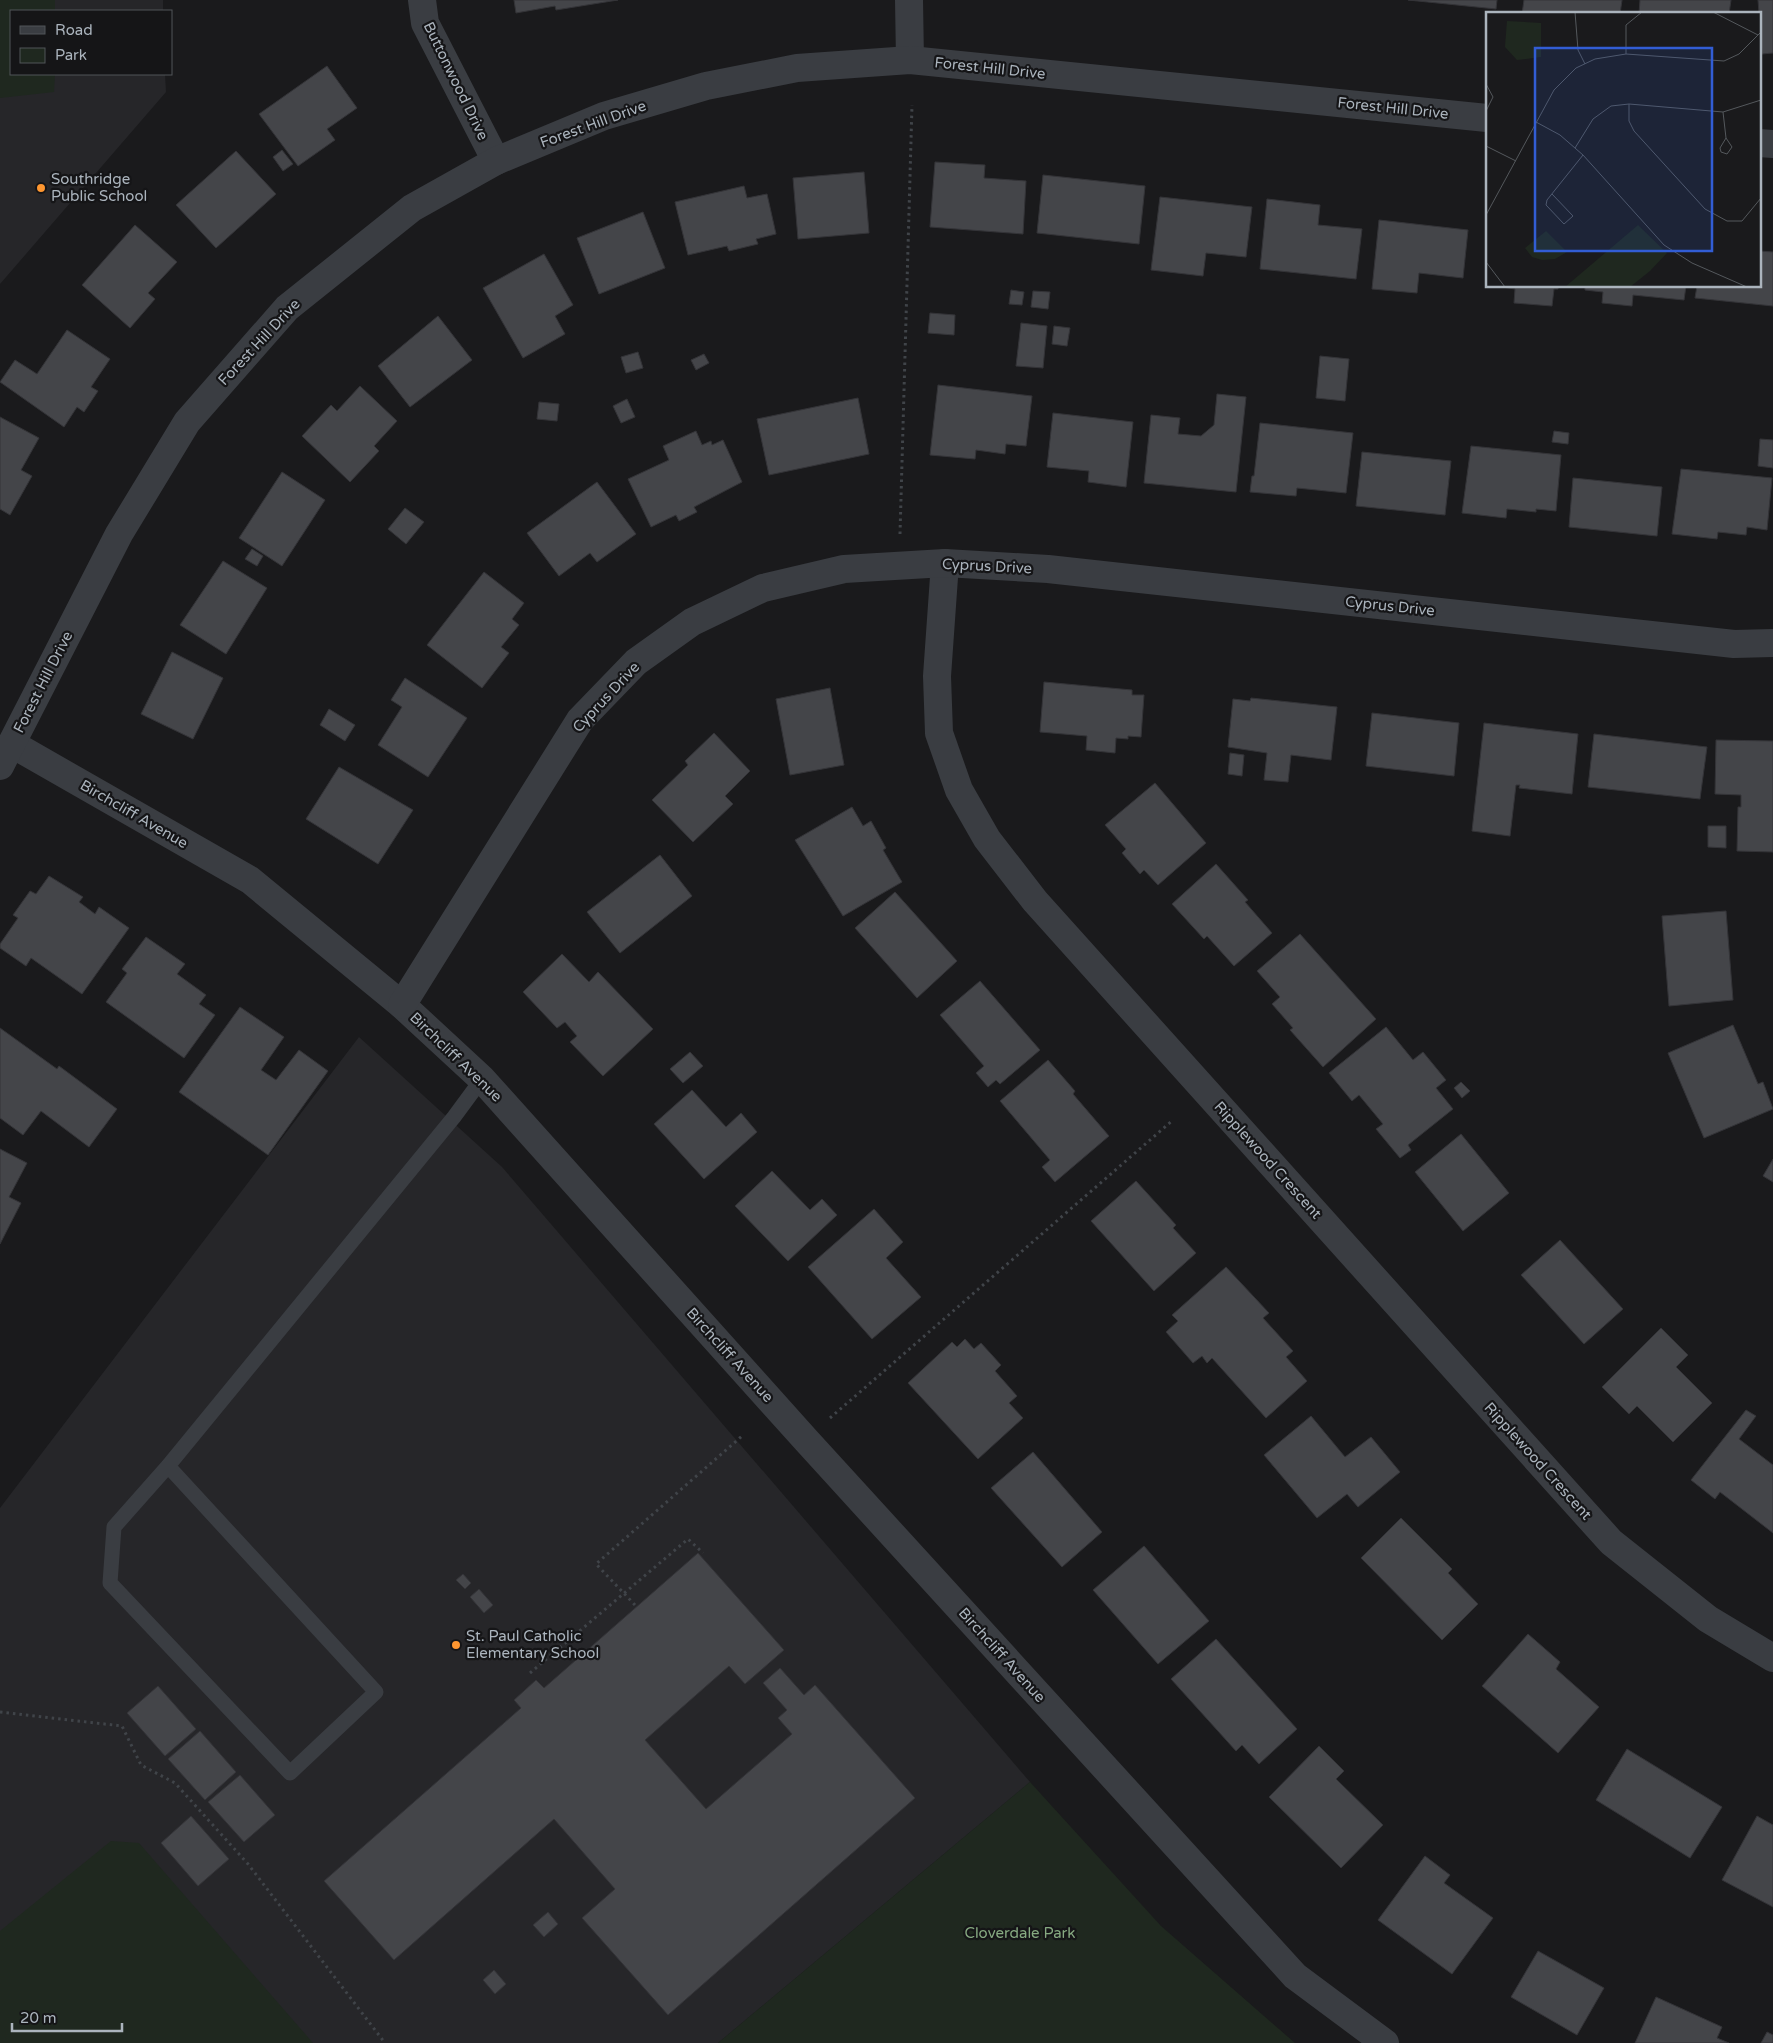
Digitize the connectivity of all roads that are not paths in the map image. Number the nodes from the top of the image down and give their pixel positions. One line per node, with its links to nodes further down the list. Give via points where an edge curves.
1 (422, 0): 7 (street, Buttonwood Drive, via 426,23)
2 (909, 0): 3 (street)
3 (910, 60): 4 (street, Forest Hill Drive); 7 (street, Forest Hill Drive, via 797,68 706,86 604,116)
4 (1486, 118)
5 (1760, 143): 6 (street)
6 (1773, 144)
7 (496, 161): 10 (street, Forest Hill Drive, via 412,208 287,308 187,422 119,534)
8 (945, 563): 9 (street, Cyprus Drive, via 1058,570 1734,644); 11 (street, Cyprus Drive, via 844,569 762,588 692,622 636,662 580,720); 14 (street, Ripplewood Crescent, via 937,676 939,733 959,790 987,839 1035,901 1612,1542 1708,1620)
9 (1773, 643)
10 (6, 755): 11 (street, Birchcliff Avenue, via 250,880)
11 (402, 1005): 12 (street, Birchcliff Avenue)
12 (482, 1078): 13 (lane, via 448,1125); 15 (street, Birchcliff Avenue, via 806,1440 1295,1976)
13 (168, 1466): 13 (lane, via 114,1528 110,1583 290,1774 376,1692)
14 (1773, 1658)
15 (1385, 2043)

